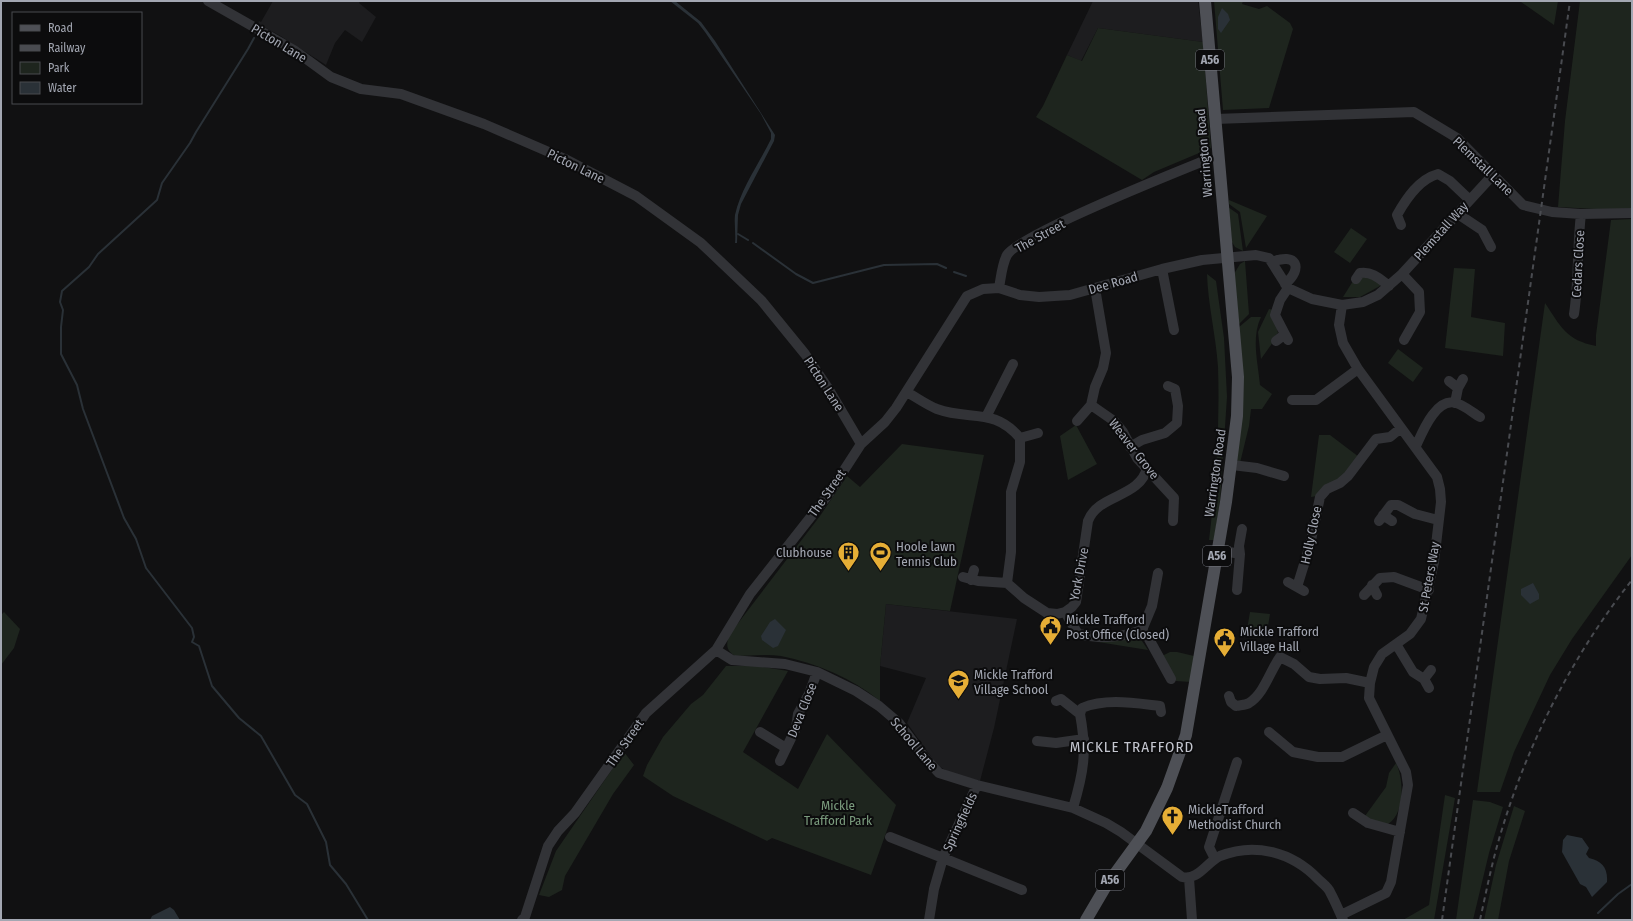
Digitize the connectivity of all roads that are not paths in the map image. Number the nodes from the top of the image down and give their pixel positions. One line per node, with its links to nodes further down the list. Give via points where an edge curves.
1 (208, 1): 42 (street, Picton Lane, via 294,50 331,77 361,90 401,94 484,124 565,159 636,196 701,243 761,300 805,354)
2 (1205, 1): 3 (main road, Warrington Road / A56)
3 (1215, 119): 5 (street, Plemstall Lane, via 1414,112 1457,138); 12 (main road, Warrington Road / A56)
4 (1206, 160): 19 (street, The Street, via 1057,225 1018,245 1008,255)
5 (1492, 176): 6 (street, Plemstall Way); 9 (street, Plemstall Lane, via 1523,205 1552,212)
6 (1470, 200): 8 (street, Plemstall Way); 10 (street, via 1450,181 1438,174 1429,176 1403,205)
7 (1632, 213): 9 (street, Plemstall Lane)
8 (1458, 214): 11 (street, via 1484,227); 16 (street, Plemstall Way)
9 (1581, 214): 22 (street, Cedars Close, via 1578,290)
10 (1396, 220)
11 (1491, 247)
12 (1227, 258): 13 (street, via 1264,256); 14 (street, Dee Road, via 1202,260); 45 (main road, Warrington Road / A56, via 1238,377)
13 (1272, 262): 17 (street); 17 (street, via 1288,258 1295,265 1296,271)
14 (1162, 269): 20 (street, Dee Road); 23 (street)
15 (1358, 273): 18 (street, via 1376,275)
16 (1402, 274): 18 (street, Plemstall Way); 25 (street, via 1419,292 1420,312)
17 (1287, 286): 21 (street, Plemstall Way, via 1312,299); 24 (street, via 1275,315)
18 (1389, 286): 21 (street, Plemstall Way, via 1363,302)
19 (999, 288): 20 (street, Dee Road, via 1020,295 1039,297 1070,295); 32 (street, The Street, via 982,289 967,296)
20 (1095, 288): 35 (street, via 1106,353)
21 (1342, 305): 27 (street, St Peters Way, via 1339,325 1343,343)
22 (1574, 314)
23 (1174, 330)
24 (1283, 338)
25 (1404, 340)
26 (1013, 364): 36 (street)
27 (1358, 369): 33 (street, via 1316,400); 39 (street, St Peters Way)
28 (1463, 379): 31 (street)
29 (1450, 381): 31 (street)
30 (1168, 386): 44 (street, via 1175,389 1177,423 1165,433 1142,440)
31 (1458, 388): 34 (street)
32 (907, 392): 36 (street, via 938,409); 42 (street, The Street, via 885,422)
33 (1292, 400)
34 (1455, 403): 37 (street); 43 (street, via 1445,404 1436,410)
35 (1091, 405): 38 (street); 44 (street, Weaver Grove, via 1114,421)
36 (986, 417): 41 (street, via 999,420 1011,427)
37 (1480, 417)
38 (1077, 421)
39 (1401, 428): 43 (street, St Peters Way); 58 (street, Holly Close, via 1390,437 1376,439 1348,476 1326,489 1320,497 1303,571)
40 (1038, 433): 41 (street)
41 (1020, 438): 56 (street, via 1020,462 1011,492 1011,552)
42 (861, 444): 66 (street, The Street, via 828,495 750,594)
43 (1416, 446): 48 (street, St Peters Way, via 1437,477 1441,502)
44 (1130, 447): 46 (street, Weaver Grove)
45 (1232, 465): 47 (street, via 1257,468); 52 (main road, Warrington Road / A56)
46 (1147, 468): 49 (street, Weaver Grove, via 1174,498); 63 (street, York Drive, via 1143,479 1136,486 1091,512 1076,602)
47 (1284, 476)
48 (1438, 520): 50 (street, via 1415,514 1398,505 1391,505 1381,518); 60 (street, St Peters Way)
49 (1173, 521)
50 (1392, 521)
51 (1242, 529): 53 (street)
52 (1219, 550): 53 (street); 90 (main road, Warrington Road / A56, via 1186,735 1167,788)
53 (1240, 554): 59 (street)
54 (969, 576): 56 (street, via 1000,584)
55 (1153, 580): 64 (street, via 1152,606)
56 (1007, 583): 63 (street, York Drive, via 1047,613)
57 (1372, 585): 60 (street, via 1380,578 1394,577); 61 (street); 62 (street)
58 (1296, 587)
59 (1237, 590)
60 (1429, 590): 65 (street, St Peters Way, via 1421,619 1410,634)
61 (1364, 595)
62 (1376, 595)
63 (1065, 612): 64 (street, via 1078,634 1112,638)
64 (1142, 630): 70 (street)
65 (1396, 644): 69 (street, via 1413,672); 71 (street, St Peters Way, via 1382,654 1374,667)
66 (716, 650): 68 (street, School Lane, via 732,660 785,664); 96 (street, The Street, via 646,713 575,813 558,831 548,846)
67 (1431, 670): 69 (street)
68 (817, 672): 82 (street, Deva Close); 85 (street, School Lane, via 856,691 879,706 899,723 939,773)
69 (1424, 679): 72 (street)
70 (1171, 680)
71 (1370, 683): 73 (street, via 1346,678 1309,677 1294,664 1280,657 1261,692 1249,703 1236,706); 79 (street, St Peters Way, via 1369,698)
72 (1429, 688)
73 (1229, 696)
74 (1061, 698): 76 (street)
75 (1161, 712): 76 (street, via 1160,706 1123,702 1089,705 1082,708)
76 (1080, 714): 80 (street)
77 (760, 732): 82 (street, Deva Close)
78 (1269, 732): 79 (street, via 1293,752 1318,757 1342,757)
79 (1386, 735): 88 (street, St Peters Way, via 1406,772 1408,785)
80 (1084, 739): 81 (street, via 1056,743); 86 (street, via 1083,775)
81 (1037, 741)
82 (786, 748): 83 (street, Deva Close)
83 (780, 761)
84 (1237, 762): 92 (street, via 1209,847)
85 (977, 786): 86 (street, School Lane); 91 (street, Springfields)
86 (1073, 808): 90 (street, School Lane, via 1106,823)
87 (1353, 813): 88 (street, via 1368,823)
88 (1400, 832): 95 (street, St Peters Way, via 1388,890)
89 (890, 837): 91 (street, Springfields)
90 (1137, 843): 93 (street, School Lane, via 1182,877); 98 (main road, Warrington Road / A56, via 1088,913)
91 (943, 858): 94 (street, Springfields); 97 (street, Springfields)
92 (1215, 859): 93 (street, via 1198,874); 95 (street, via 1244,850 1272,851 1287,856 1301,864 1330,891)
93 (1189, 878): 99 (street)
94 (1022, 890)
95 (1342, 918)
96 (522, 920)
97 (929, 920)
98 (1086, 920)
99 (1192, 920)

